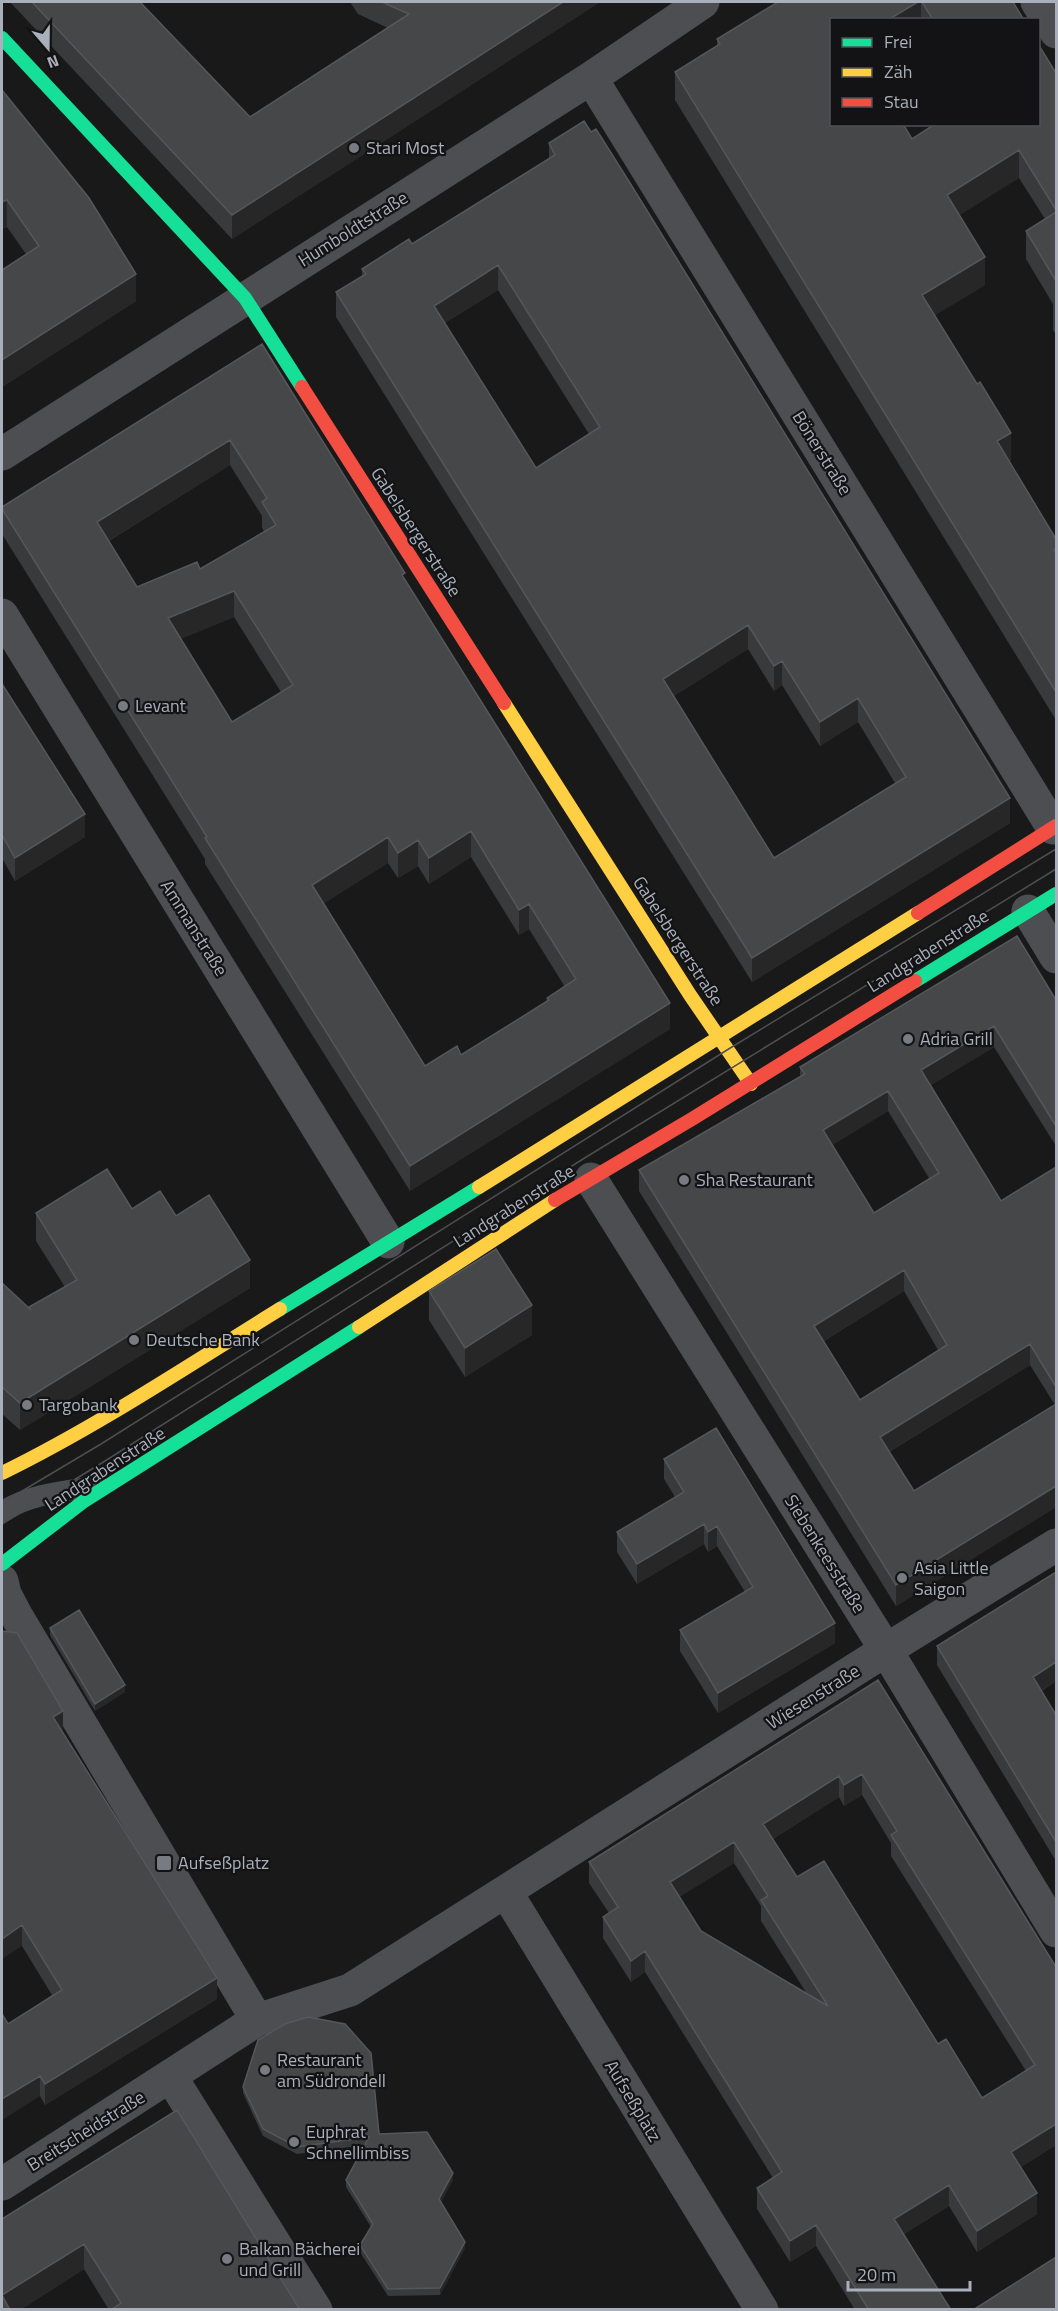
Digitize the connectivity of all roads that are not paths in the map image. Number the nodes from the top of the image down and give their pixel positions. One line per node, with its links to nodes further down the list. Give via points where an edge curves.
1 (704, 2): 5 (street, Humboldtstraße)
2 (1037, 2): 3 (street)
3 (1056, 32)
4 (2, 38): 6 (main road, Gabelsbergerstraße)
5 (591, 78): 6 (street, Humboldtstraße); 9 (street, Bönerstraße)
6 (245, 298): 7 (street, Humboldtstraße); 13 (main road, Gabelsbergerstraße)
7 (2, 454)
8 (2, 615): 16 (street, Ammanstraße)
9 (1055, 827): 13 (main road, Landgrabenstraße)
10 (1056, 894): 11 (main road, Landgrabenstraße)
11 (1028, 911): 12 (street); 14 (main road, Landgrabenstraße)
12 (1056, 957)
13 (719, 1039): 14 (main road, Gabelsbergerstraße); 16 (main road, Landgrabenstraße)
14 (751, 1084): 15 (main road, Landgrabenstraße)
15 (591, 1179): 19 (main road, Landgrabenstraße); 25 (street, Siebenkeesstraße)
16 (387, 1242): 17 (main road, Landgrabenstraße)
17 (32, 1459): 18 (main road, Landgrabenstraße); 20 (lane)
18 (2, 1473)
19 (112, 1483): 21 (lane, via 50,1494); 23 (main road, Landgrabenstraße)
20 (2, 1506)
21 (2, 1512)
22 (1056, 1545): 25 (street, Wiesenstraße)
23 (2, 1564)
24 (2, 1581): 28 (street, via 4,1594 16,1615)
25 (886, 1650): 26 (street, Wiesenstraße); 27 (street, Siebenkeesstraße)
26 (506, 1892): 28 (street, via 350,1990); 32 (street, Aufseßplatz)
27 (1056, 1931)
28 (257, 2020): 29 (street)
29 (171, 2077): 30 (street, Breitscheidstraße); 31 (street)
30 (2, 2184)
31 (316, 2310)
32 (762, 2310)

